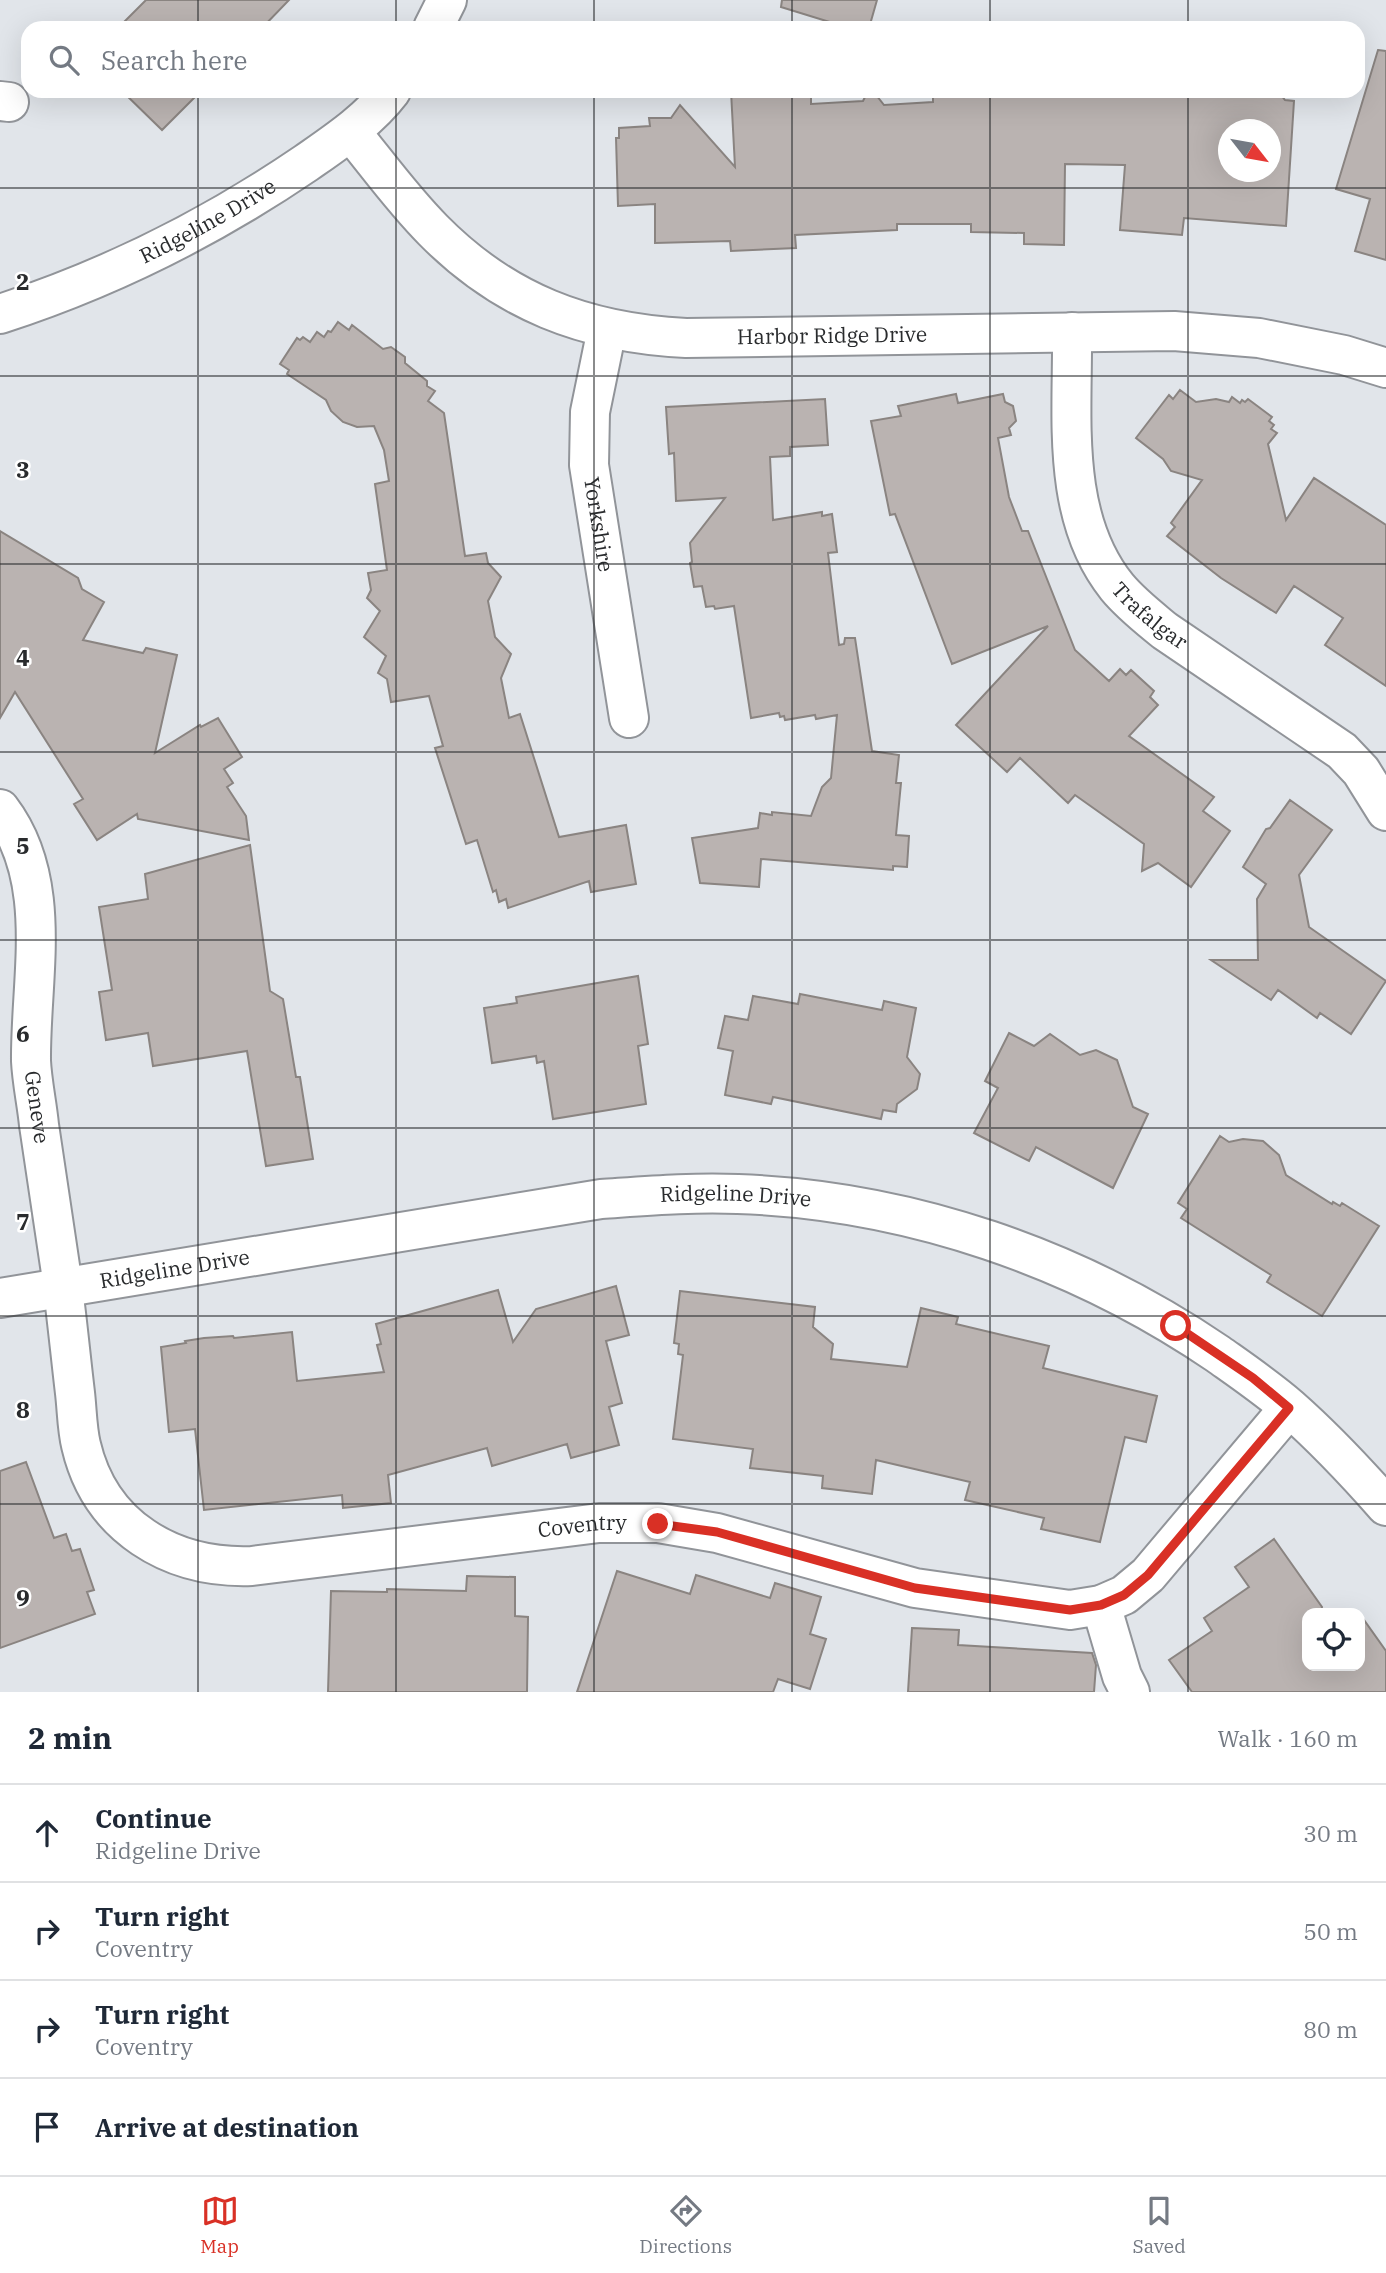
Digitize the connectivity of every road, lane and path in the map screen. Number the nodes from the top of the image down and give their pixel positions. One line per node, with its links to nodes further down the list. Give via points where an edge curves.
1 (447, 0): 2 (street)
2 (436, 21)
3 (384, 98): 4 (street, Ridgeline Drive)
4 (351, 132): 5 (street, Ridgeline Drive, via 205,225 76,286); 6 (street, Harbor Ridge Drive, via 432,229 471,265 515,295 564,317)
5 (0, 314)
6 (607, 329): 7 (street, Harbor Ridge Drive, via 686,338); 9 (street, Yorkshire, via 590,412 589,465)
7 (1072, 332): 8 (street, Harbor Ridge Drive, via 1174,331 1259,338); 11 (street, Trafalgar, via 1075,485 1085,528 1116,586 1165,631 1342,751)
8 (1386, 368)
9 (629, 718)
10 (0, 809): 12 (street, Geneve, via 21,844 32,879 36,929 31,1064)
11 (1386, 811)
12 (63, 1287): 13 (street, Ridgeline Drive); 14 (street, Ridgeline Drive, via 601,1199 727,1194 831,1202 922,1220 1010,1246 1095,1282 1176,1326); 16 (street, Coventry, via 81,1446 96,1484 137,1534 164,1551 195,1562 251,1566 599,1523 658,1524 717,1532 915,1588 1070,1610)
13 (0, 1298)
14 (1289, 1408): 15 (street, Ridgeline Drive); 16 (street, Coventry, via 1148,1575 1124,1595)
15 (1386, 1506)
16 (1101, 1605): 17 (street)
17 (1130, 1692)

